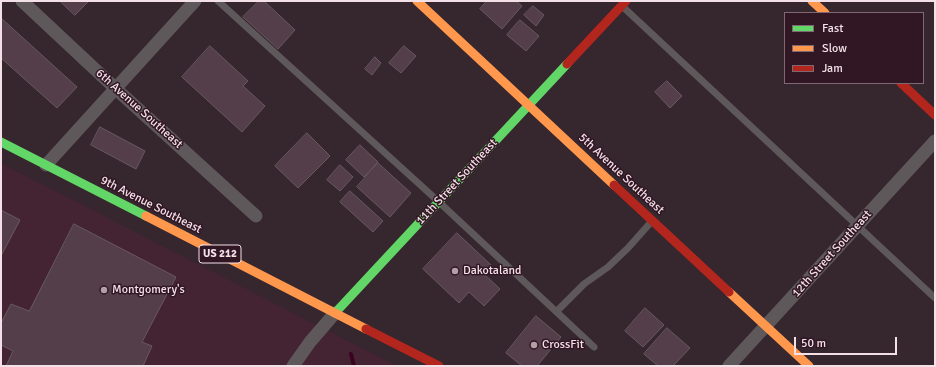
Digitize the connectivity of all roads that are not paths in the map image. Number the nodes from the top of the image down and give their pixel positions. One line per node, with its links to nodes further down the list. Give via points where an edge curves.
1 (195, 1): 9 (street)
2 (218, 1): 15 (lane)
3 (417, 1): 10 (street, 5th Avenue Southeast)
4 (812, 1): 7 (street)
5 (24, 2): 9 (street, 6th Avenue Southeast)
6 (622, 3): 10 (street, 11th Street Southeast); 18 (lane)
7 (824, 12)
8 (902, 84): 11 (street)
9 (115, 88): 14 (street); 16 (street, 6th Avenue Southeast)
10 (530, 105): 15 (street, 11th Street Southeast); 17 (street, 5th Avenue Southeast)
11 (935, 115)
12 (935, 141): 18 (street, 12th Street Southeast)
13 (1, 142): 14 (street, 9th Avenue Southeast / US 212)
14 (46, 165): 21 (street, 9th Avenue Southeast / US 212)
15 (439, 202): 20 (lane); 21 (street, 11th Street Southeast)
16 (256, 216)
17 (653, 220): 20 (lane, via 608,267 584,284); 22 (street, 5th Avenue Southeast)
18 (857, 226): 19 (lane); 22 (street, 12th Street Southeast)
19 (935, 298)
20 (556, 311): 23 (lane)
21 (334, 313): 24 (street, 11th Street Southeast); 25 (street, 9th Avenue Southeast / US 212)
22 (766, 325): 26 (street, 12th Street Southeast); 27 (street, 5th Avenue Southeast)
23 (594, 347)
24 (293, 366)
25 (439, 366)
26 (729, 366)
27 (809, 366)

